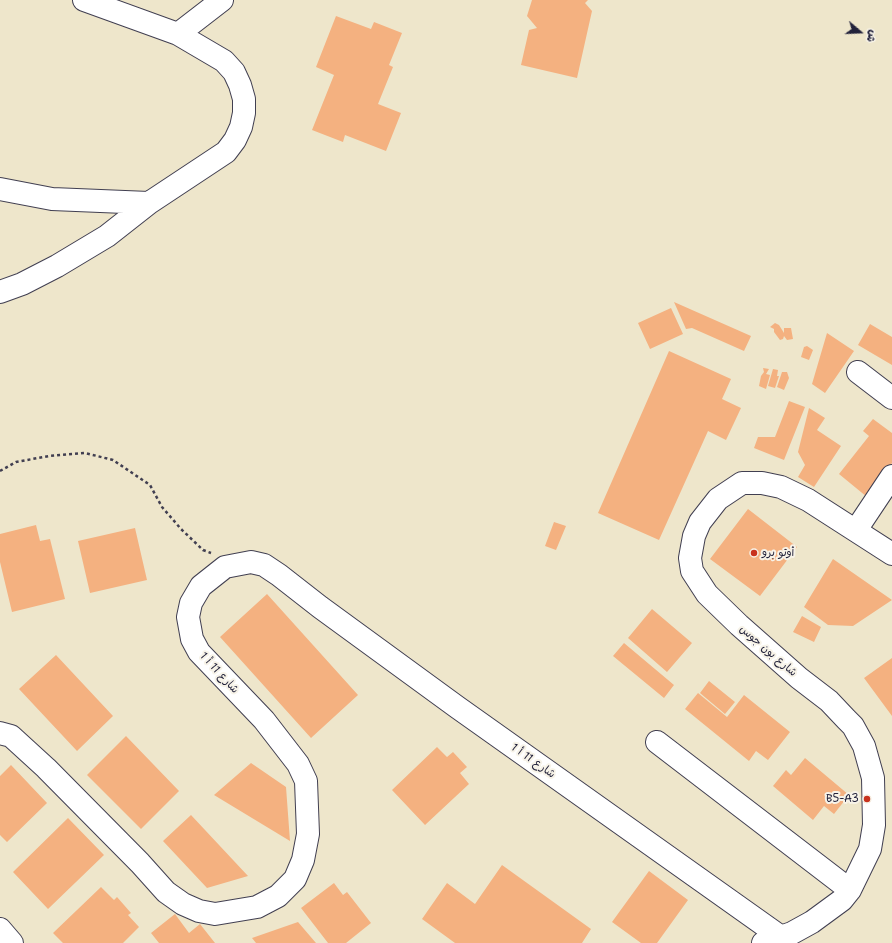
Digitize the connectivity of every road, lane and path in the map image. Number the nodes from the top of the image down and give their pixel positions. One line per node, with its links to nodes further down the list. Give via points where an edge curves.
1 (84, 0): 3 (street)
2 (222, 0): 3 (street)
3 (178, 34): 5 (street, via 224,61 234,72 244,99 244,113 235,140 226,152)
4 (0, 190): 5 (street, via 52,199)
5 (149, 203): 6 (street, via 107,236 57,266)
6 (0, 292)
7 (858, 372): 8 (street)
8 (892, 398)
9 (0, 471): 13 (path, via 16,462 49,456 85,453 113,460 150,485 162,507 181,530 203,550)
10 (892, 476): 11 (street)
11 (856, 530): 12 (street, شارع بون جوس); 16 (street, شارع بون جوس, via 808,500 781,487 762,483 742,483 707,510 694,536 690,558 692,571 707,594 738,625 838,710 853,726 864,746 874,784 874,825 870,849)
12 (892, 554)
13 (237, 563): 14 (street, شارع 11 أ 1, via 225,567 201,586 191,603 188,617 192,639 199,652 264,720 298,764 306,781 308,834 303,860 295,879 278,896 257,907 215,914 183,904 166,892 46,768 10,736); 18 (street, شارع 11 أ 1, via 251,562 264,565 279,575 451,703)
14 (0, 733)
15 (657, 742): 16 (street)
16 (850, 890): 18 (street, شارع بون جوس, via 828,912)
17 (0, 929): 19 (street)
18 (781, 939)
19 (12, 943)

